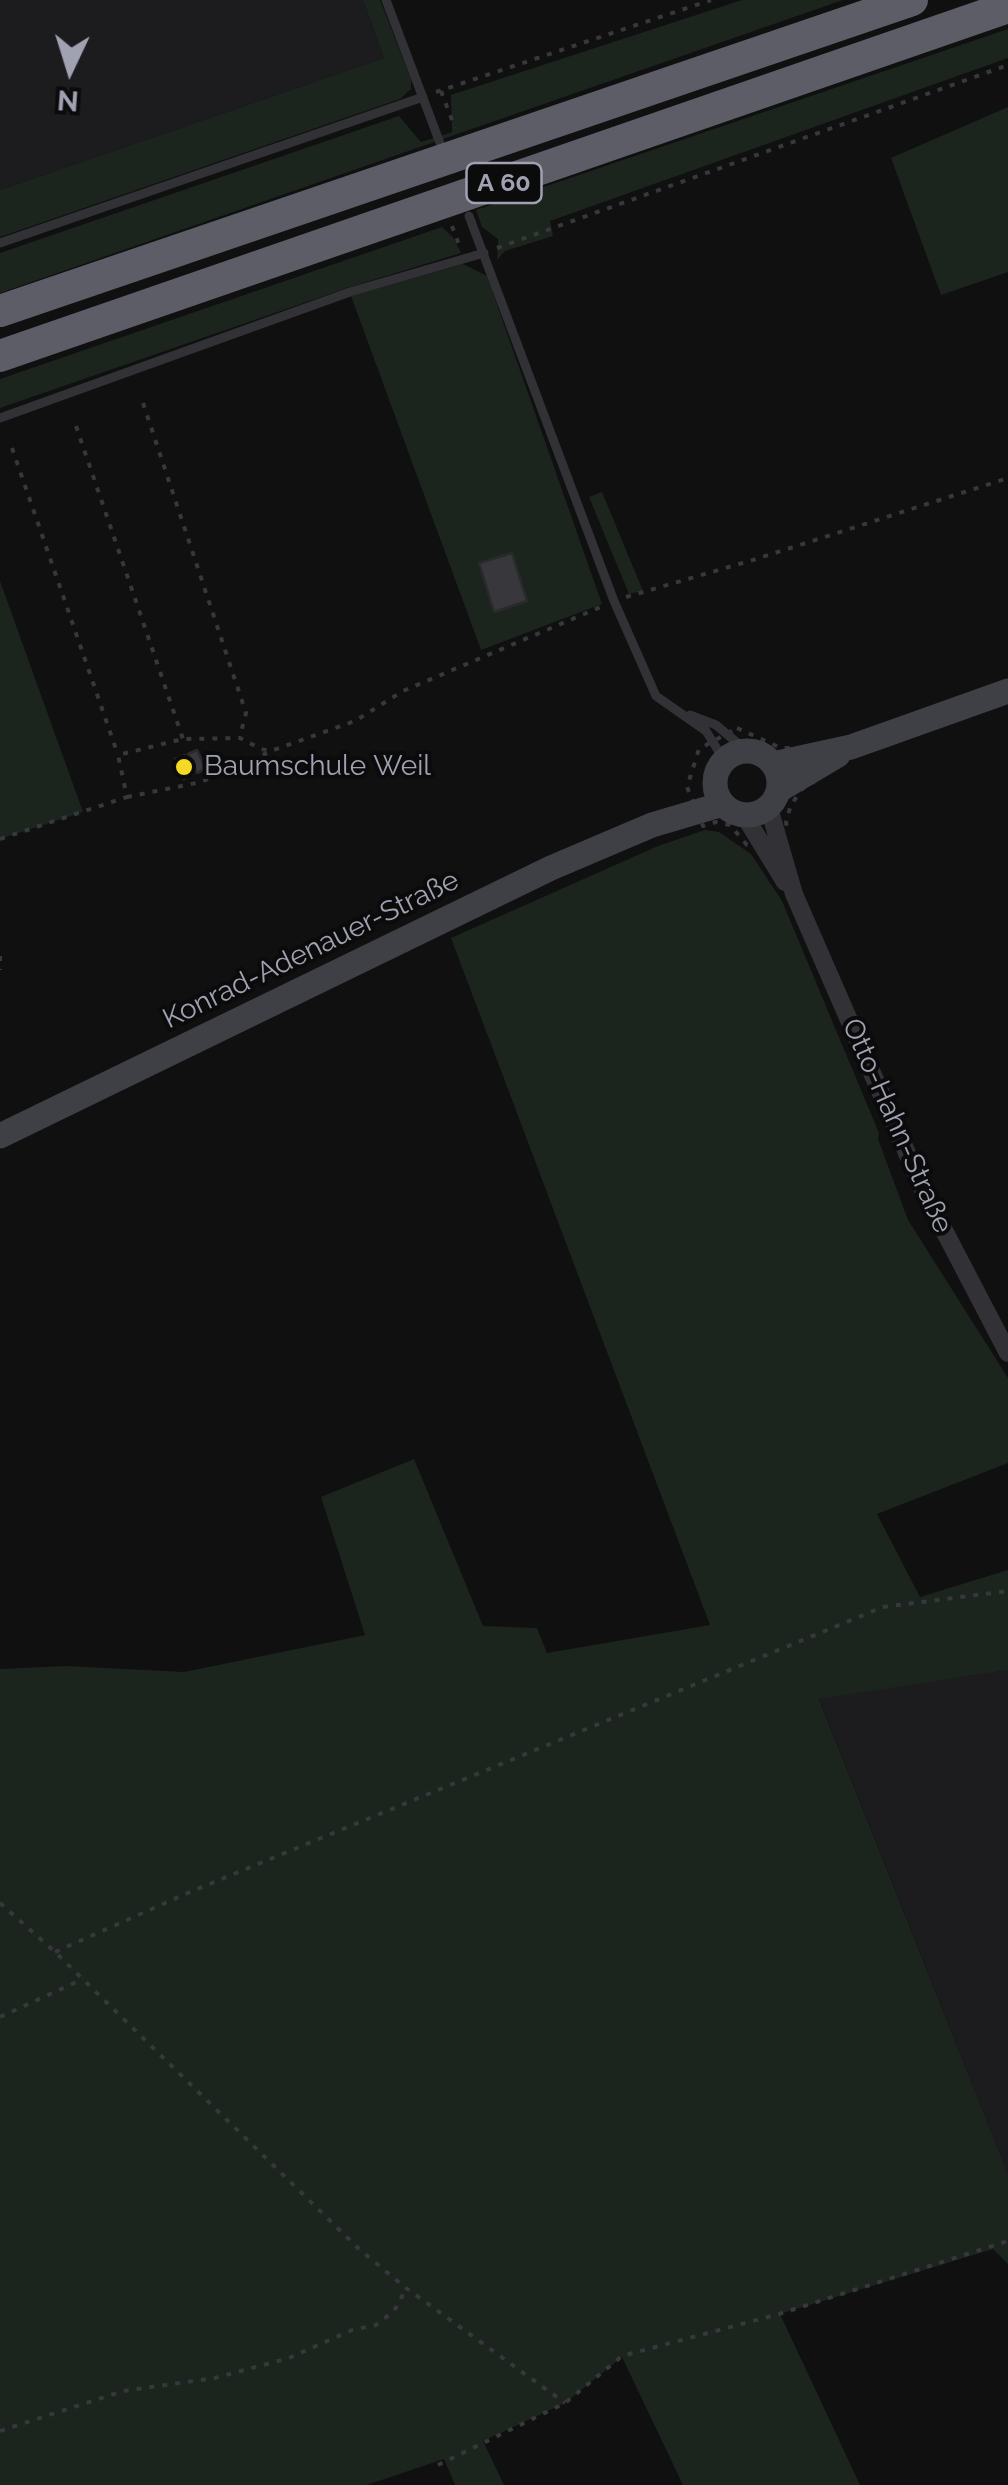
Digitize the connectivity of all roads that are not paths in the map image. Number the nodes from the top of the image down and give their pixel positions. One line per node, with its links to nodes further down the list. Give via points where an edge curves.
1 (386, 0): 4 (lane)
2 (912, 0): 5 (highway, A 60)
3 (1008, 8): 6 (highway, A 60)
4 (423, 97): 5 (lane); 7 (lane)
5 (452, 147): 9 (highway, A 60)
6 (456, 210): 8 (lane); 10 (highway, A 60)
7 (0, 243)
8 (484, 253): 11 (lane, via 350,292); 13 (lane, via 614,601 656,696)
9 (0, 312)
10 (0, 356)
11 (0, 418)
12 (1008, 691): 14 (main road, Konrad-Adenauer-Straße)
13 (678, 712): 15 (lane); 15 (lane, via 716,724)
14 (851, 747): 16 (main road, Konrad-Adenauer-Straße); 17 (main road, Konrad-Adenauer-Straße)
15 (726, 752): 16 (main road, via 766,757); 17 (main road, via 716,777)
16 (773, 764): 17 (main road, via 780,780)
17 (746, 801): 18 (main road, Konrad-Adenauer-Straße, via 652,825 533,876); 19 (street, Otto-Hahn-Straße, via 763,850 794,894 924,1192)
18 (0, 1136)
19 (1008, 1353)

